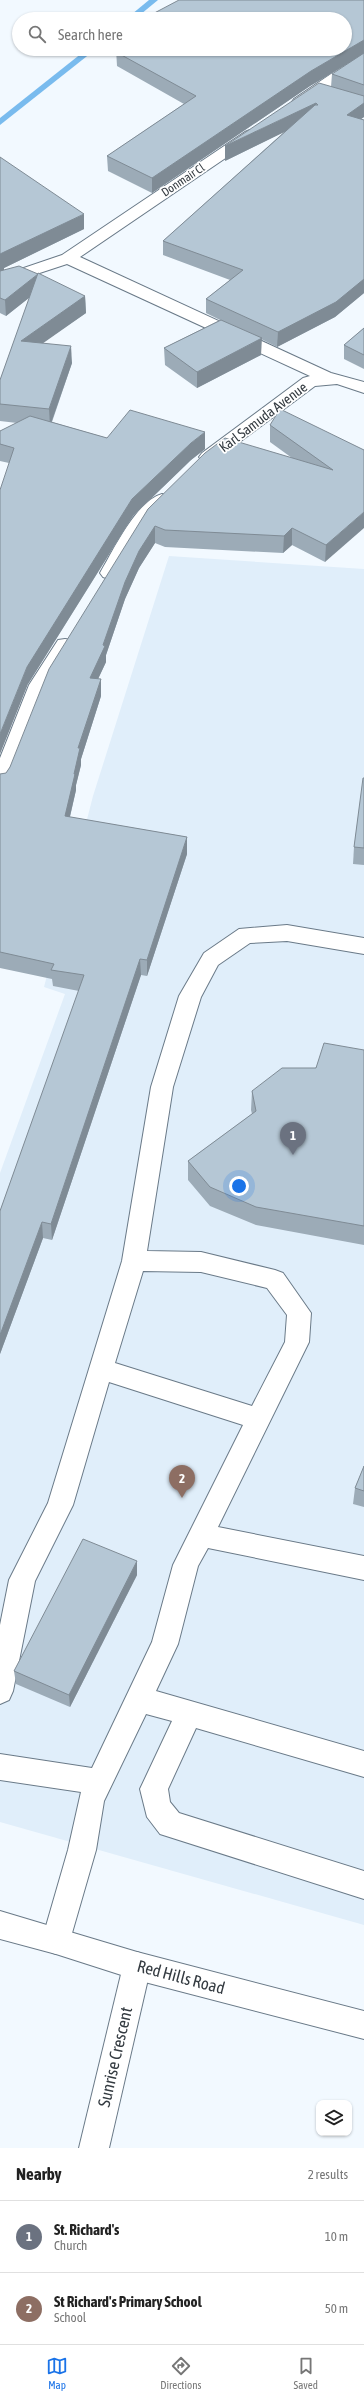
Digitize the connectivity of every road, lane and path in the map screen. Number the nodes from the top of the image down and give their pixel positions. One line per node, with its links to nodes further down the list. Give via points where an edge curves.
1 (364, 58): 2 (street)
2 (316, 90): 3 (street); 4 (street)
3 (336, 97)
4 (283, 112)
5 (264, 126): 6 (street, Donmair Cl)
6 (68, 258): 7 (street, Donmair Cl); 8 (street)
7 (0, 281)
8 (326, 377): 9 (street, via 344,379); 10 (street, Karl Samuda Avenue, via 309,382)
9 (364, 388)
10 (192, 470)
11 (176, 487): 12 (street, via 140,521)
12 (102, 586)
13 (76, 628): 14 (street, via 39,685)
14 (0, 783)
15 (364, 946): 16 (street, via 287,933 246,935 211,959 190,996 162,1087)
16 (134, 1261): 17 (street); 18 (street, via 201,1262 276,1280 298,1313 297,1342)
17 (102, 1369): 18 (street); 21 (street, via 60,1505 22,1580)
18 (258, 1419): 19 (street)
19 (202, 1535): 20 (street); 22 (street, via 186,1565 165,1644)
20 (364, 1568)
21 (0, 1691)
22 (139, 1699): 23 (street); 26 (street)
23 (189, 1713): 24 (street); 27 (street, via 154,1789 157,1808 170,1824)
24 (364, 1764)
25 (0, 1767): 26 (street)
26 (100, 1782): 29 (street, via 91,1800 82,1850)
27 (364, 1885)
28 (0, 1925): 29 (street, Red Hills Road)
29 (56, 1940): 30 (street, Red Hills Road)
30 (137, 1966): 31 (street, Red Hills Road); 32 (street, Sunrise Crescent)
31 (364, 2025)
32 (94, 2148)

